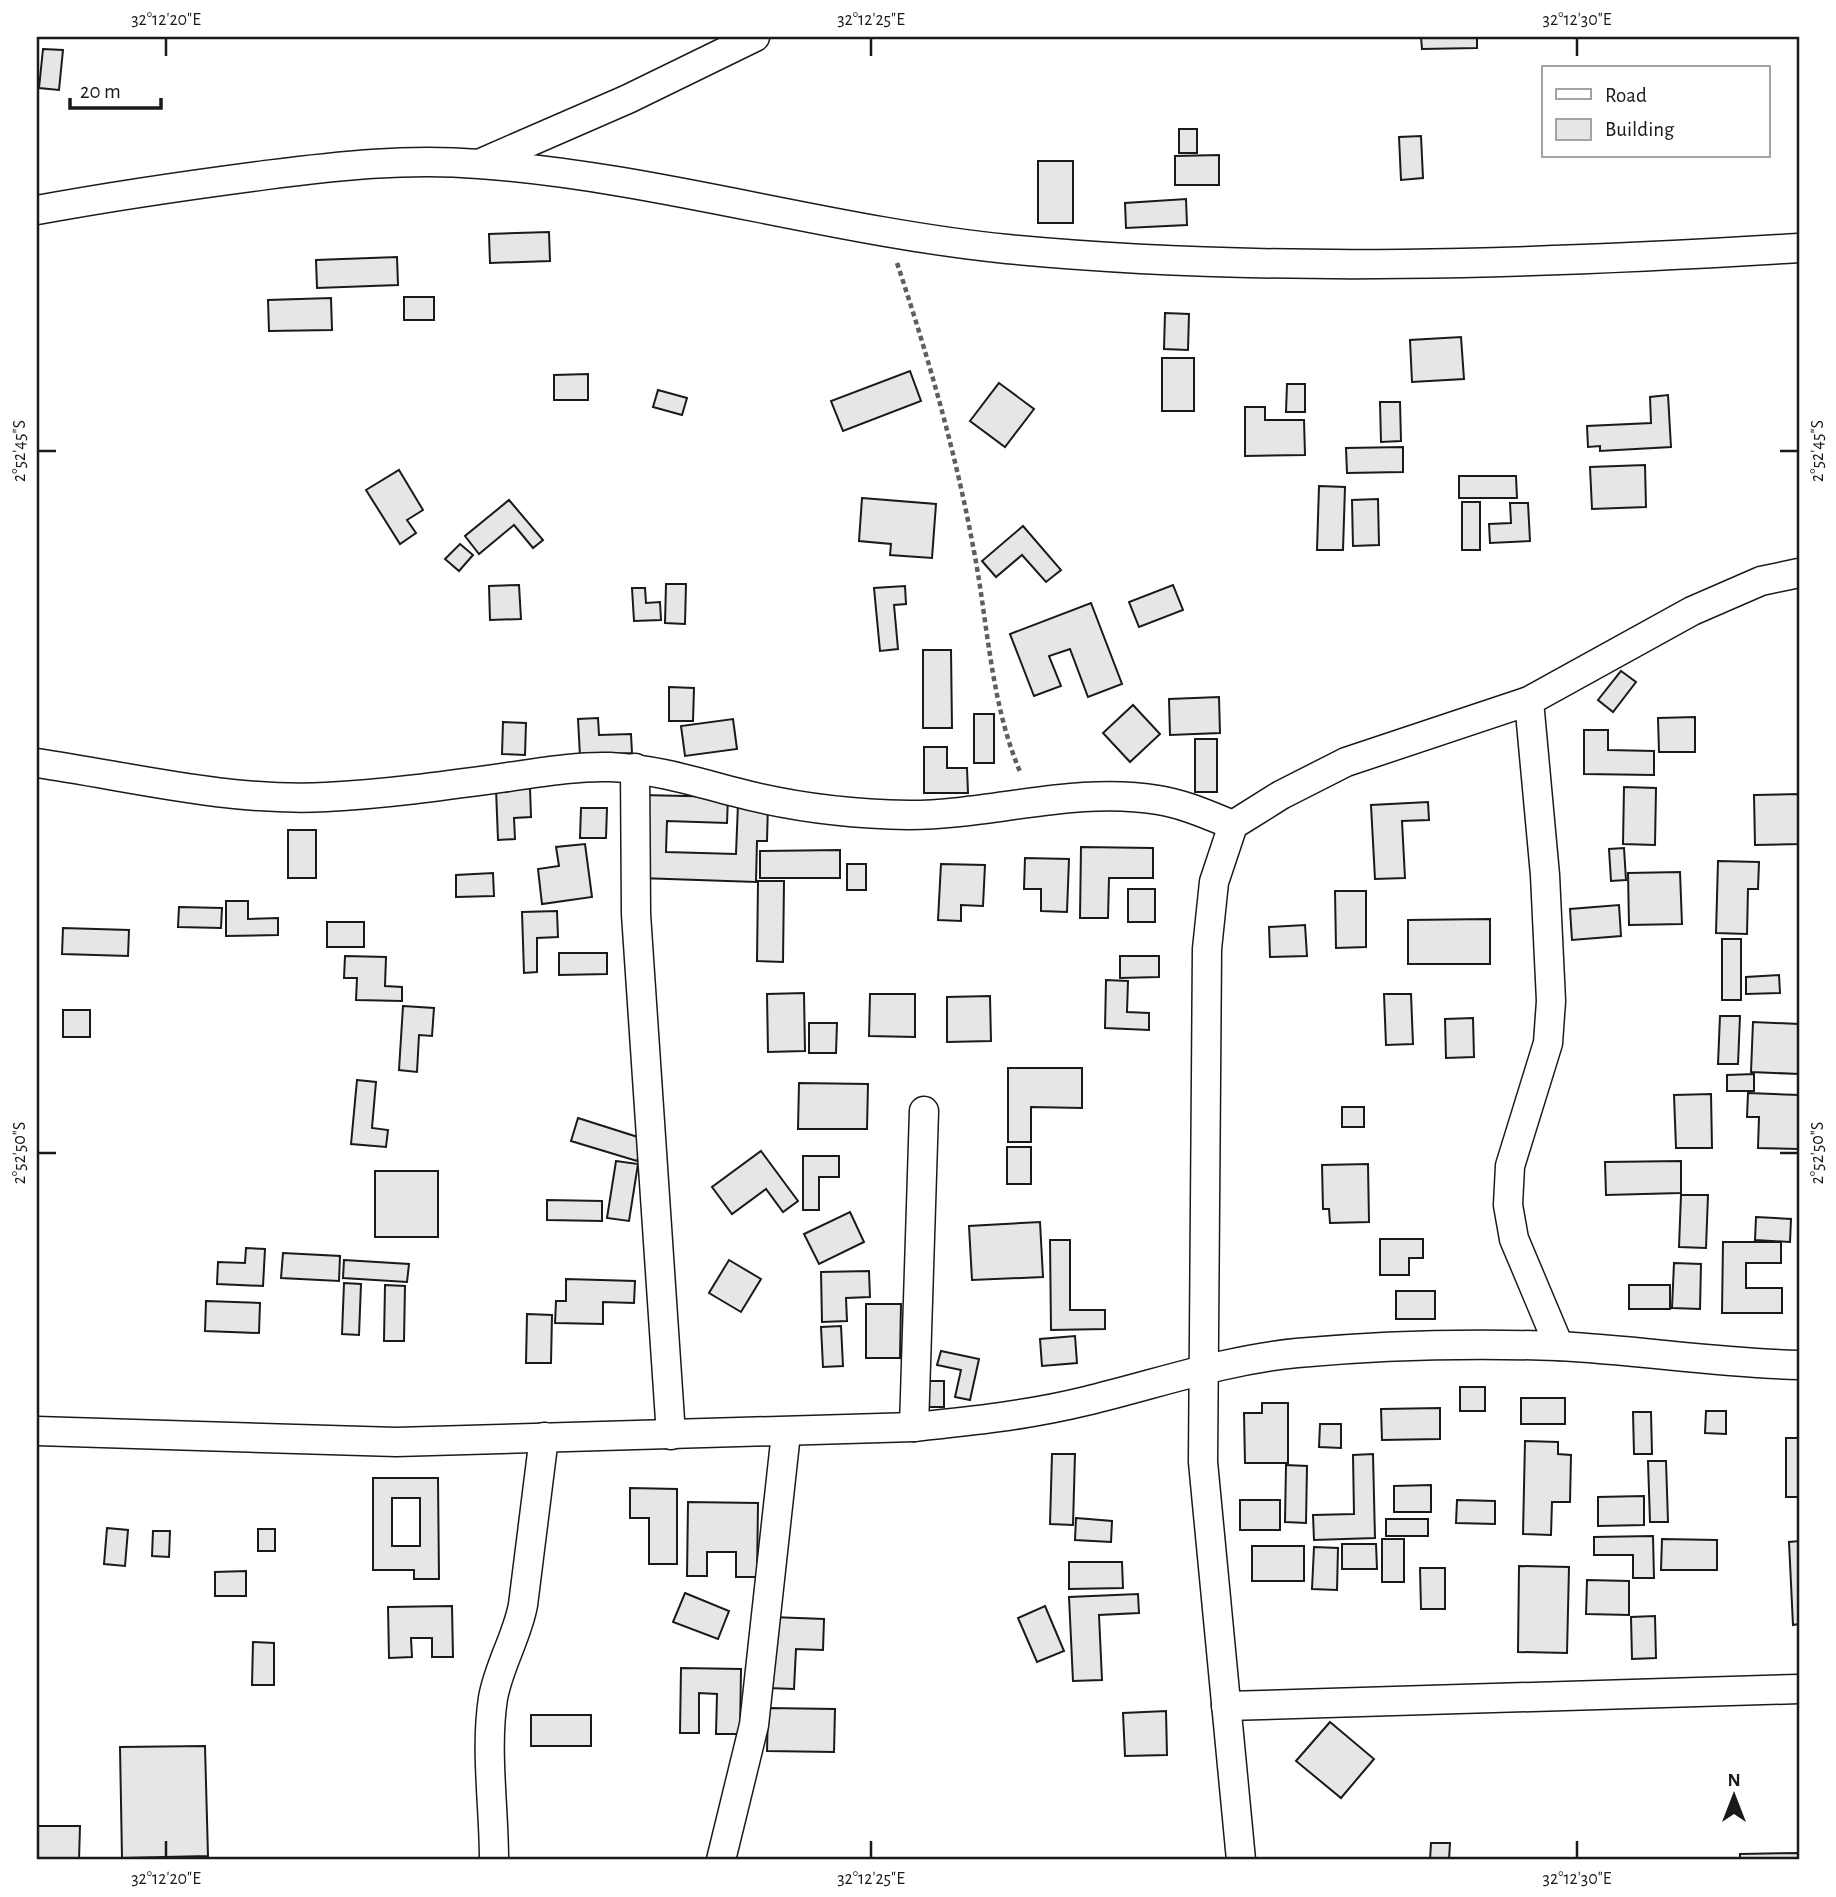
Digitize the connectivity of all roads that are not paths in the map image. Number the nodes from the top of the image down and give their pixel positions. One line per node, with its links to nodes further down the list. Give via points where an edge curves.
1 (755, 37): 2 (street)
2 (479, 164): 3 (street, via 411,161 337,166 149,190); 4 (street, via 603,179 887,233 1139,258 1290,263 1552,262)
3 (37, 210)
4 (1799, 248)
5 (1799, 573): 6 (street, via 1761,581 1692,611)
6 (1529, 701): 9 (street, via 1346,762); 11 (street, via 1545,875 1550,1001 1548,1043 1510,1166 1508,1205 1514,1239)
7 (37, 763): 8 (street, via 270,798 419,789 571,769)
8 (635, 768): 9 (street, via 737,793 850,812 912,815 1117,798 1156,800); 17 (street, via 636,914)
9 (1233, 825): 13 (street, via 1214,883 1207,949)
10 (924, 1111): 14 (street)
11 (1559, 1346): 12 (street); 13 (street, via 1379,1346 1294,1353)
12 (1799, 1365)
13 (1202, 1368): 14 (street, via 1086,1401 996,1419); 20 (street, via 1203,1462)
14 (914, 1427): 16 (street)
15 (37, 1431): 18 (street, via 396,1442)
16 (786, 1433): 17 (street); 22 (street, via 754,1725)
17 (671, 1435): 18 (street)
18 (544, 1437): 21 (street, via 523,1605 494,1697 490,1739)
19 (1799, 1689): 20 (street)
20 (1226, 1706): 23 (street)
21 (494, 1860)
22 (721, 1860)
23 (1241, 1860)

